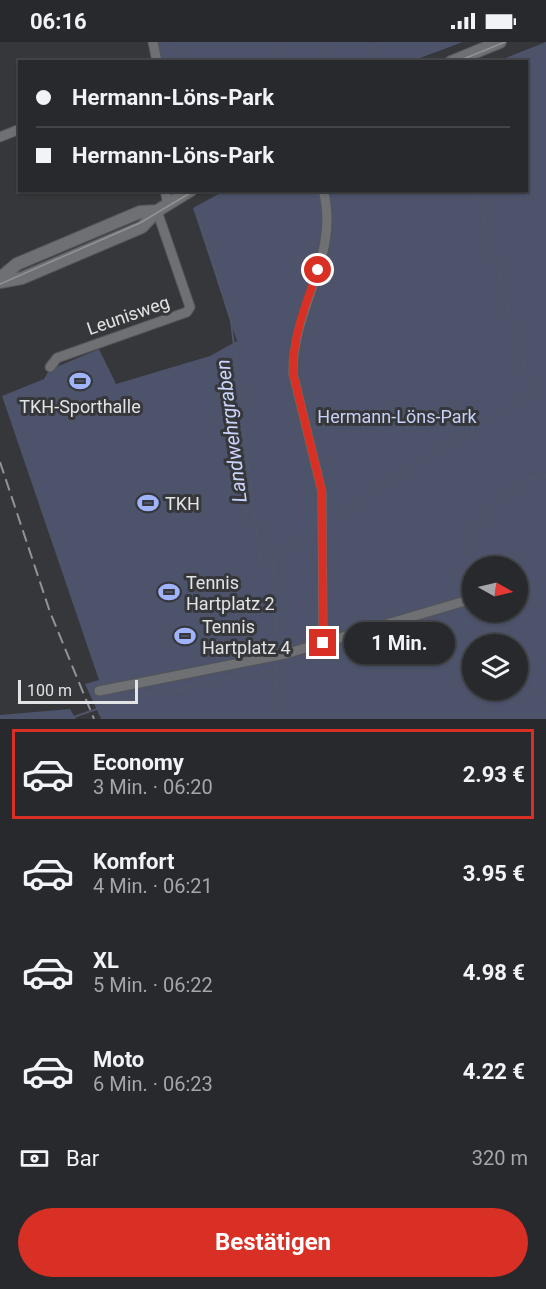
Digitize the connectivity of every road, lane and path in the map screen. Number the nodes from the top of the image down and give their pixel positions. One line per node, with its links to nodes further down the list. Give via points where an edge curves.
1 (153, 42): 3 (street)
2 (500, 42): 4 (main road)
3 (157, 60)
4 (456, 60)
5 (18, 130): 6 (street)
6 (0, 137)
7 (165, 192): 10 (street)
8 (188, 192): 10 (main road)
9 (324, 192): 14 (street, via 328,237 302,318 293,361 322,492)
10 (163, 208): 11 (main road, via 140,212 21,263); 12 (street, Leunisweg, via 190,307 187,312 57,358)
11 (0, 280)
12 (50, 367)
13 (462, 602): 14 (street)
14 (323, 643): 15 (street)
15 (99, 691)

